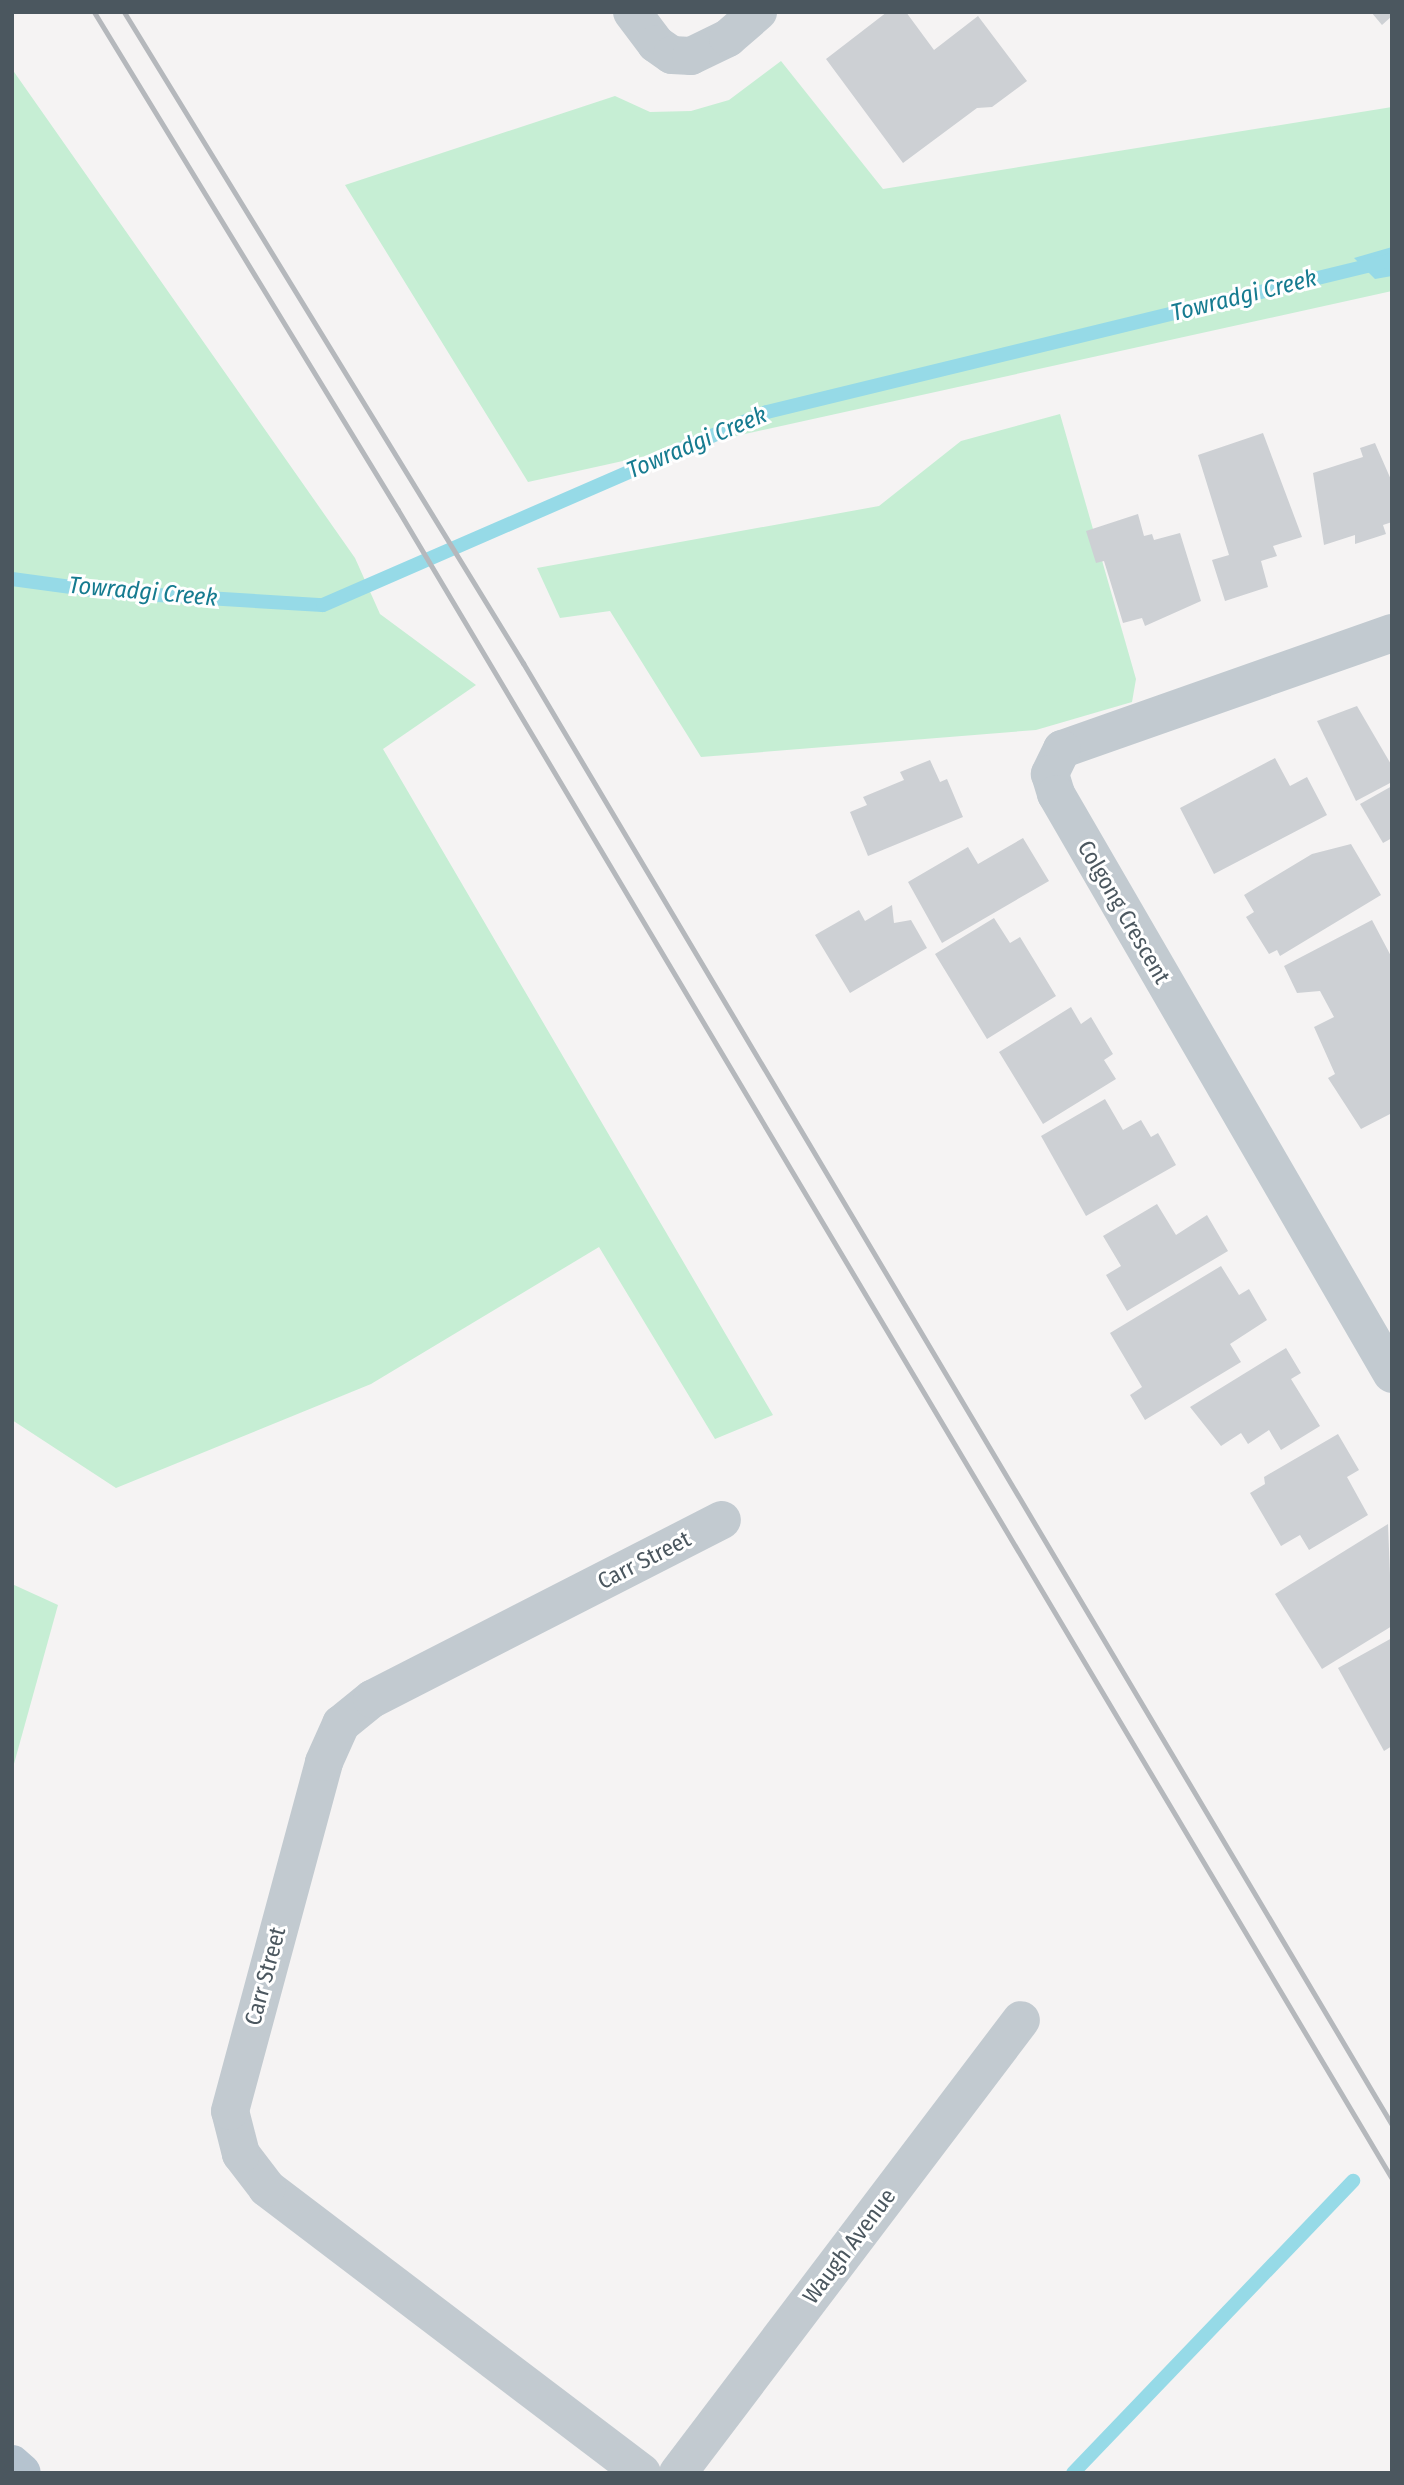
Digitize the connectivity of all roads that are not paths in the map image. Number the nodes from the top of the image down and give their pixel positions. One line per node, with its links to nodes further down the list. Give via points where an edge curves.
1 (632, 12): 2 (street, via 672,55 709,49)
2 (758, 12)
3 (1392, 633): 4 (street, Colgong Crescent, via 1062,749 1050,774 1056,794)
4 (1392, 1374)
5 (722, 1520): 9 (street, Carr Street, via 372,1699 341,1724 324,1762 230,2111 241,2154 267,2188)
6 (1021, 2020): 10 (street, Waugh Avenue)
7 (12, 2465): 8 (main road)
8 (22, 2473)
9 (642, 2473)
10 (678, 2473)

